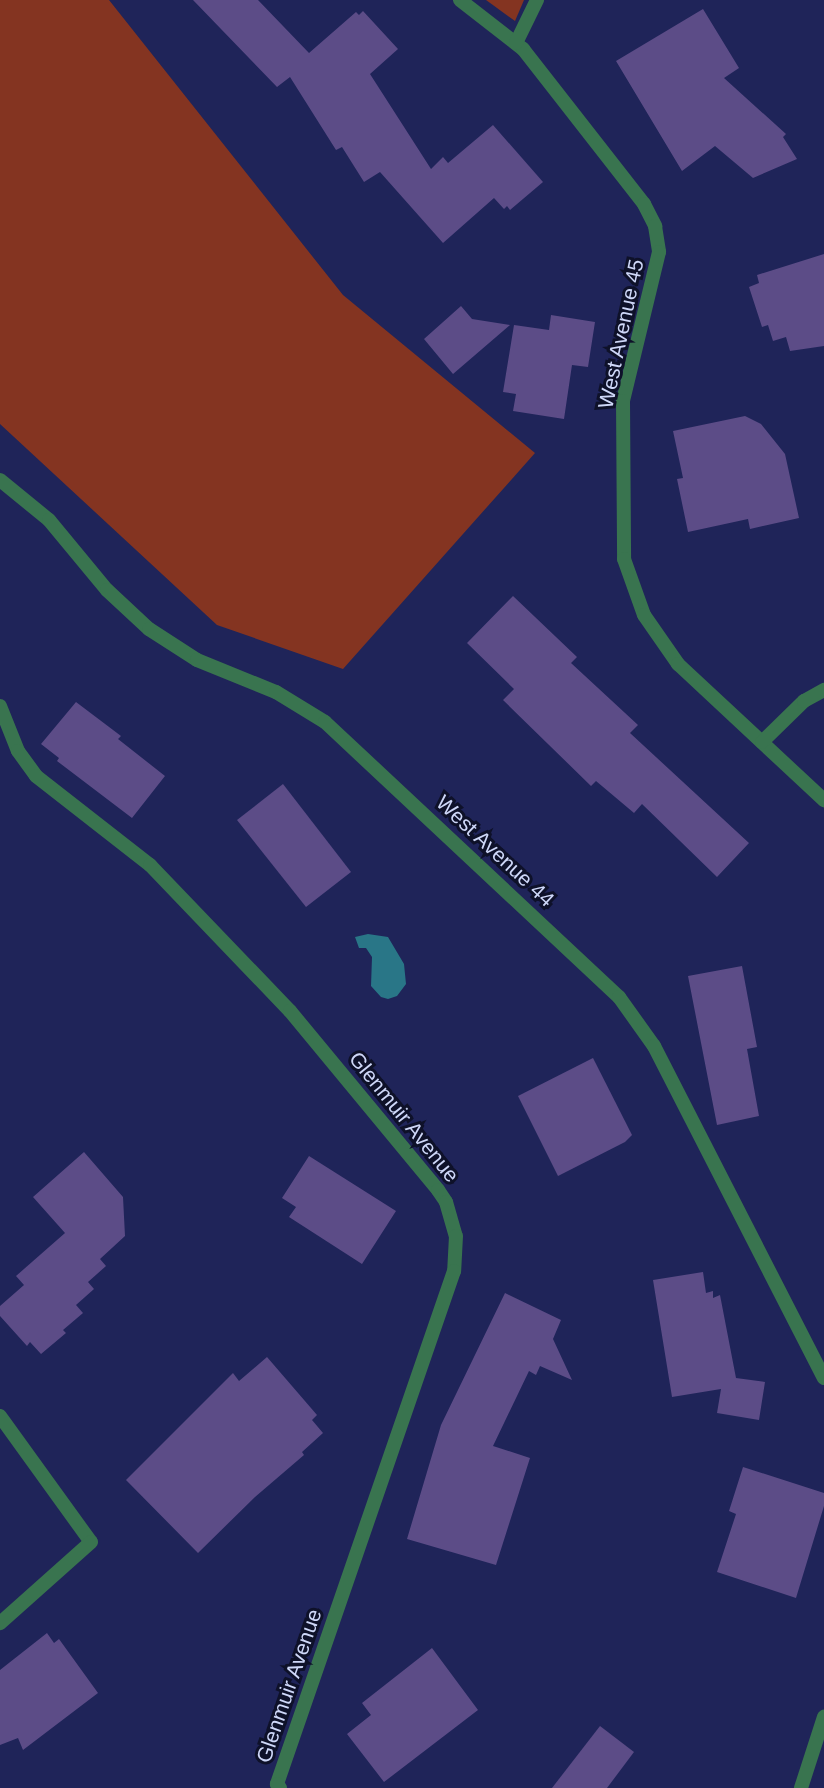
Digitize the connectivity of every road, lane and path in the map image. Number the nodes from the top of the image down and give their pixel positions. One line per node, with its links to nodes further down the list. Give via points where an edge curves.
1 (460, 0): 3 (street, West Avenue 45)
2 (537, 0): 3 (street)
3 (516, 43): 7 (street, West Avenue 45, via 644,204 655,226 659,253 623,401 624,559 644,615 677,664)
4 (0, 480): 9 (street, West Avenue 44, via 49,520 107,590 149,629 197,660 276,692 325,722 619,997 654,1046)
5 (824, 690): 7 (street, via 804,701)
6 (0, 706): 13 (street, Glenmuir Avenue, via 18,751 36,776 149,865 290,1010 438,1190 456,1236 454,1271)
7 (762, 742): 8 (street, West Avenue 45)
8 (824, 800)
9 (824, 1378)
10 (0, 1416): 11 (street, via 90,1542)
11 (0, 1623)
12 (824, 1717): 14 (street)
13 (279, 1786)
14 (801, 1788)

